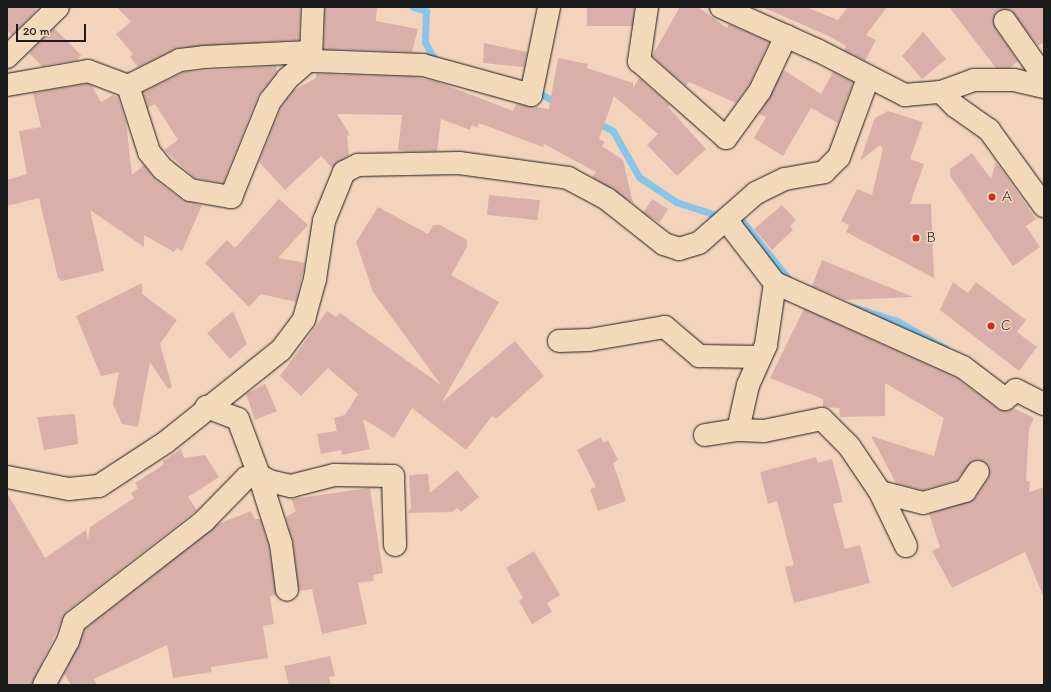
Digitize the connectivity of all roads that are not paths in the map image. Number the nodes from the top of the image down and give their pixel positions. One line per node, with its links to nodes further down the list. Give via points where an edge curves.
1 (58, 7): 8 (street)
2 (312, 7): 9 (street)
3 (549, 7): 9 (street, via 531,94 423,65 315,61)
4 (647, 7): 7 (street, via 639,62 726,138 760,91)
5 (721, 7): 7 (street)
6 (1005, 21): 10 (street)
7 (786, 36): 11 (street)
8 (7, 57)
9 (311, 58): 13 (street, via 309,52 180,60); 13 (street, via 287,79 270,101 231,197 190,190 163,169 149,152)
10 (1044, 77)
11 (868, 78): 15 (street, via 905,95); 17 (street, via 839,158 824,172 785,179 756,194)
12 (7, 85): 13 (street, via 88,71)
13 (128, 86)
14 (1044, 87): 15 (street, via 1014,80 974,80)
15 (941, 92): 16 (street, via 989,130)
16 (1044, 206)
17 (727, 221): 18 (street); 22 (street, via 699,243 679,249 664,244 607,199 568,178 459,163 358,164 344,172 324,221 315,279 304,319 281,350)
18 (775, 283): 20 (street, via 766,344); 21 (street, via 963,367 1010,395)
19 (559, 341): 20 (street, via 589,340 665,327 699,356)
20 (759, 356): 23 (street, via 748,385)
21 (1044, 404)
22 (206, 407): 26 (street, via 238,419); 27 (street, via 166,442 98,486 69,489)
23 (738, 430): 24 (street); 28 (street, via 764,431 822,419 849,446)
24 (705, 435)
25 (978, 472): 28 (street, via 965,491 923,503)
26 (259, 475): 29 (street, via 269,481 291,486 334,474 393,476); 31 (street, via 281,544); 32 (street, via 246,478 204,521 74,622 68,641)
27 (7, 477)
28 (880, 492): 30 (street)
29 (395, 545)
30 (906, 546)
31 (287, 590)
32 (44, 685)

